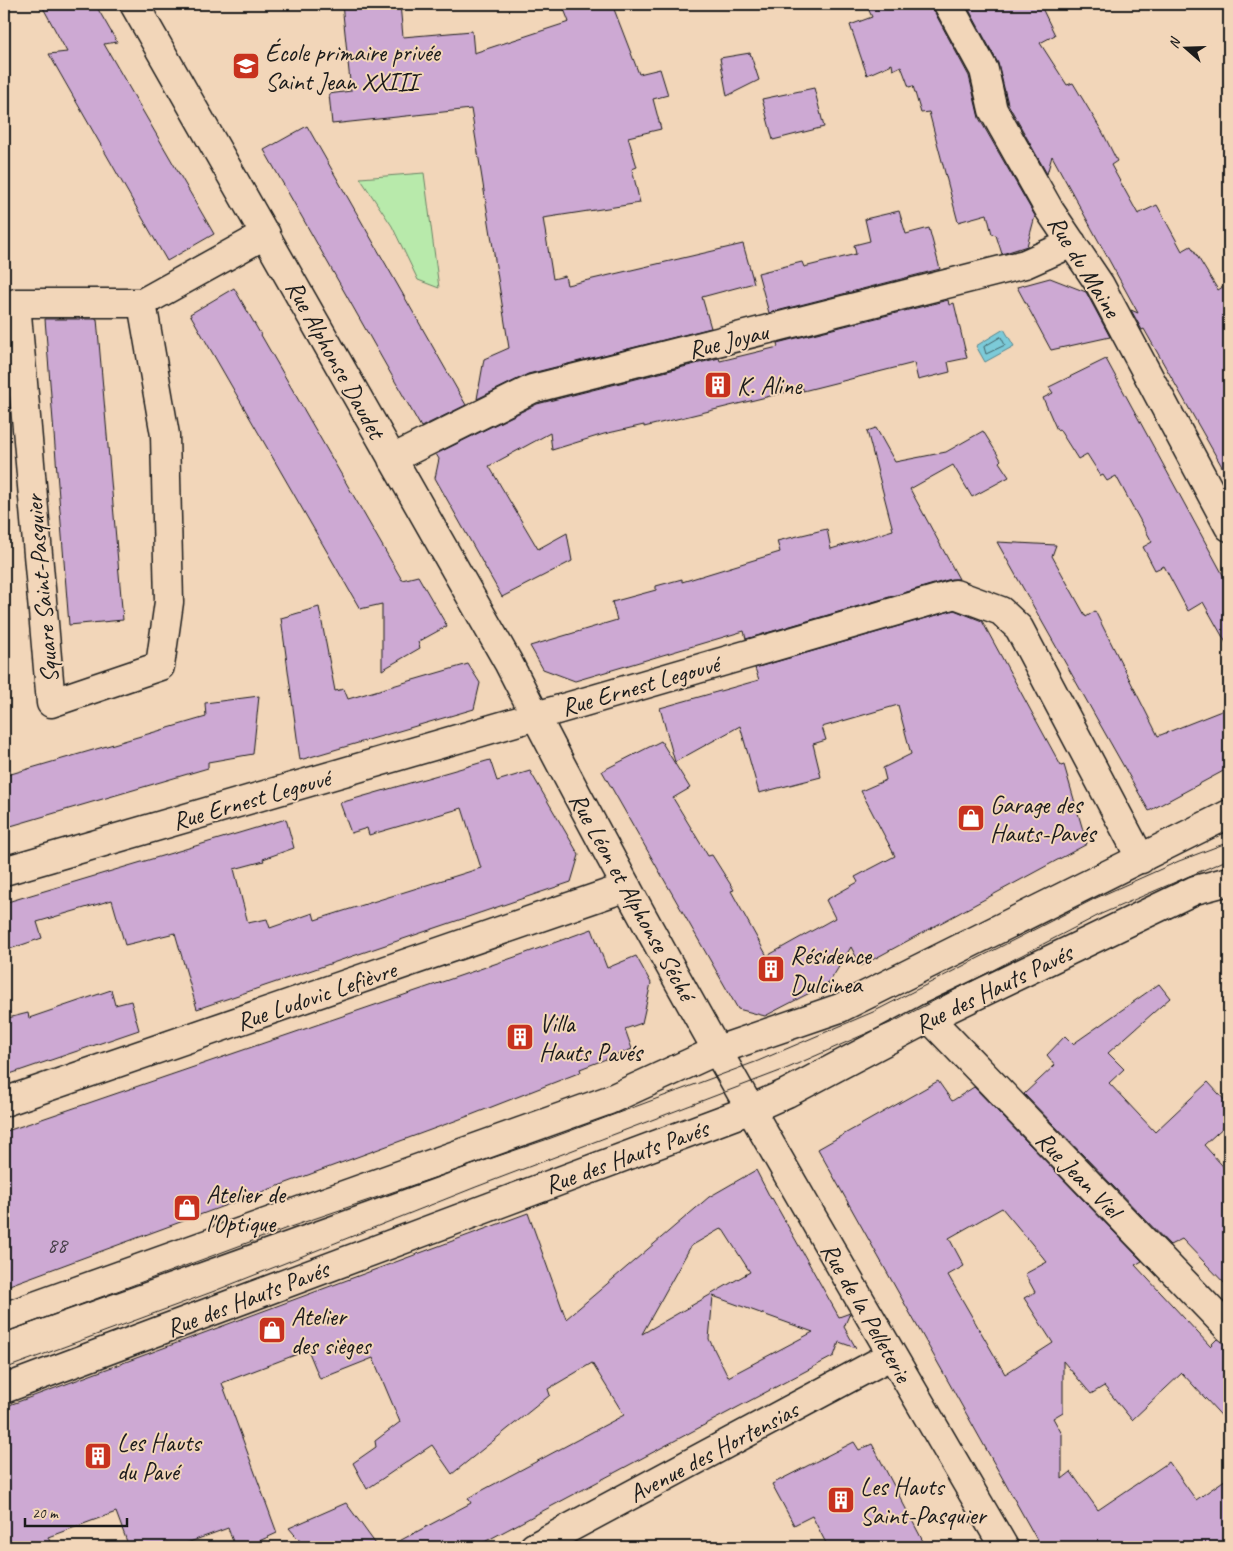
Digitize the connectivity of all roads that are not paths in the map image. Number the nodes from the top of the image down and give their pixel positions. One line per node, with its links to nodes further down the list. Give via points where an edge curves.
1 (134, 4): 3 (street, Rue Alphonse Daudet)
2 (948, 4): 4 (street, Rue du Maine, via 984,70 993,110 1050,211)
3 (266, 234): 5 (street, Square Saint-Pasquier); 6 (street, Rue Alphonse Daudet)
4 (1072, 243): 6 (street, Rue Joyau, via 1025,264 532,389); 7 (street, Rue du Maine, via 1100,285)
5 (142, 303): 5 (street, Square Saint-Pasquier, via 165,435 169,602 160,666 51,703 16,302)
6 (392, 459): 8 (street, Rue Alphonse Daudet, via 508,662)
7 (1229, 527)
8 (535, 716): 10 (street, Rue Ernest Legouvé, via 956,594 1001,611 1019,628); 11 (street, Rue Ernest Legouvé); 13 (street, Rue Léon et Alphonse Séché)
9 (1229, 814): 10 (street, Rue des Hauts Pavés)
10 (1141, 859): 15 (street, Rue des Hauts Pavés, via 840,1008)
11 (4, 870)
12 (1229, 880): 14 (street, Rue des Hauts Pavés, via 1195,890)
13 (627, 887): 15 (street, Rue Léon et Alphonse Séché); 17 (street, Rue Ludovic Lefièvre)
14 (930, 1018): 18 (street, Rue des Hauts Pavés, via 787,1094); 20 (street, Rue Jean Viel)
15 (718, 1050): 16 (street, Rue Léon et Alphonse Séché); 19 (street, Rue des Hauts Pavés, via 609,1100)
16 (731, 1075): 18 (street, Rue de la Pelleterie)
17 (4, 1102)
18 (749, 1110): 21 (street, Rue de la Pelleterie); 22 (street, Rue des Hauts Pavés)
19 (4, 1317)
20 (1229, 1330)
21 (892, 1355): 23 (street, Avenue des Hortensias); 24 (street, Rue de la Pelleterie)
22 (4, 1389)
23 (534, 1547)
24 (1004, 1547)

